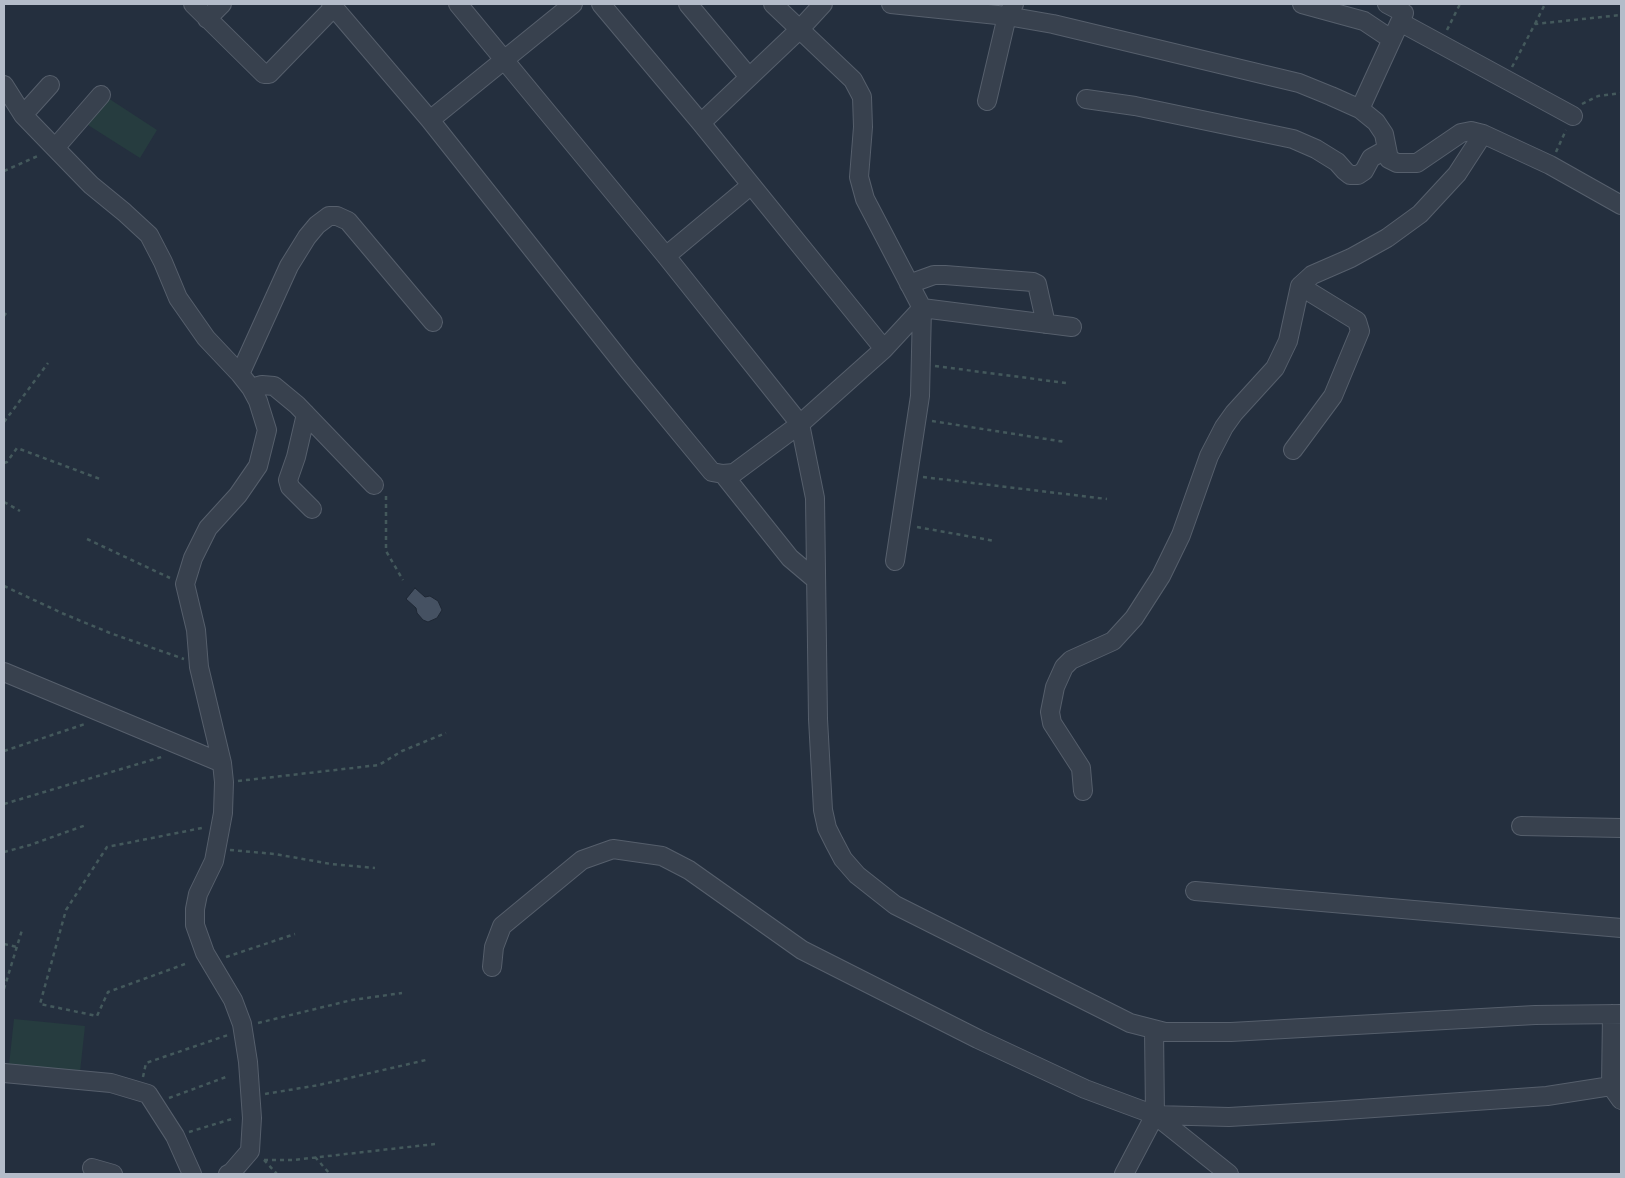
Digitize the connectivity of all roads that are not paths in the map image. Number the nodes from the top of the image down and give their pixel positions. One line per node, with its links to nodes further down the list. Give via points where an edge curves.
1 (193, 4): 14 (street)
2 (222, 4): 14 (street)
3 (458, 4): 18 (street)
4 (573, 4): 18 (street)
5 (602, 4): 29 (street)
6 (688, 4): 19 (street)
7 (773, 4): 16 (street)
8 (823, 4): 16 (street)
9 (891, 4): 13 (street)
10 (1302, 4): 17 (street, via 1364,21)
11 (1387, 4): 15 (street, via 1404,13)
12 (332, 6): 14 (street, via 270,74 264,74); 28 (street)
13 (1011, 10): 24 (street); 25 (street, via 1053,24 1299,83)
14 (207, 19)
15 (1400, 22): 17 (street); 27 (street)
16 (800, 29): 19 (street); 36 (street, via 853,80 862,97 859,177 865,199)
17 (1391, 38): 25 (street)
18 (504, 60): 28 (street); 35 (street)
19 (749, 77): 29 (street)
20 (4, 85): 26 (street)
21 (50, 85): 26 (street)
22 (101, 95): 31 (street)
23 (1086, 99): 32 (street, via 1294,139 1337,162 1350,175 1364,171 1371,158)
24 (987, 101)
25 (1360, 109): 32 (street, via 1376,122 1384,134)
26 (24, 115): 31 (street)
27 (1573, 116)
28 (430, 120): 47 (street, via 712,472)
29 (701, 123): 33 (street)
30 (1483, 134): 32 (street, via 1461,133 1417,163 1397,163 1389,159); 34 (street, via 1550,164); 37 (street, via 1457,174 1420,214 1387,238 1312,275)
31 (55, 148): 43 (street, via 91,185 149,235 178,298 206,338)
32 (1387, 149)
33 (750, 186): 35 (street); 42 (street)
34 (1621, 205)
35 (666, 256): 45 (street)
36 (909, 284): 38 (street); 40 (street, via 934,275 1035,283)
37 (1300, 286): 46 (street, via 1357,321 1360,332 1333,396); 54 (street, via 1288,341 1275,368 1224,427 1209,456 1181,535 1161,576 1134,618 1114,641 1071,660 1055,687 1050,712 1052,723 1081,768)
38 (922, 308): 40 (street); 42 (street); 50 (street, via 920,396)
39 (433, 322): 43 (street, via 348,221 329,216 317,225 290,266)
40 (1046, 324): 41 (street)
41 (1072, 327)
42 (884, 349): 45 (street)
43 (246, 381): 44 (street, via 274,386); 53 (street, via 258,401 267,430 258,466 238,495 208,528 185,584 196,630 199,667)
44 (306, 414): 48 (street); 49 (street, via 288,480 290,487)
45 (800, 424): 47 (street, via 734,473); 51 (street, via 815,498)
46 (1293, 450)
47 (723, 474): 51 (street, via 790,558)
48 (380, 490)
49 (312, 509)
50 (895, 561)
51 (816, 580): 61 (street, via 823,810 827,828 844,859 858,875 895,905 1130,1023)
52 (4, 672): 53 (street)
53 (222, 763): 68 (street, via 223,813 214,861 198,894 195,925 205,953 233,1000 242,1024 248,1062 252,1118 250,1151)
54 (1083, 791)
55 (1520, 826): 56 (street)
56 (1621, 828)
57 (1195, 891): 58 (street)
58 (1621, 928)
59 (492, 967): 64 (street, via 494,947 502,926 582,860 613,849 662,856 689,870 802,950 1084,1089)
60 (1616, 1014): 61 (street, via 1535,1015 1231,1032); 63 (street)
61 (1154, 1030): 64 (street)
62 (4, 1073): 67 (street, via 111,1083 148,1094 176,1136)
63 (1616, 1093): 64 (street, via 1229,1117)
64 (1155, 1115): 69 (street); 70 (street)
65 (92, 1168): 66 (street)
66 (113, 1174)
67 (192, 1174)
68 (228, 1174)
69 (1124, 1174)
70 (1229, 1174)

